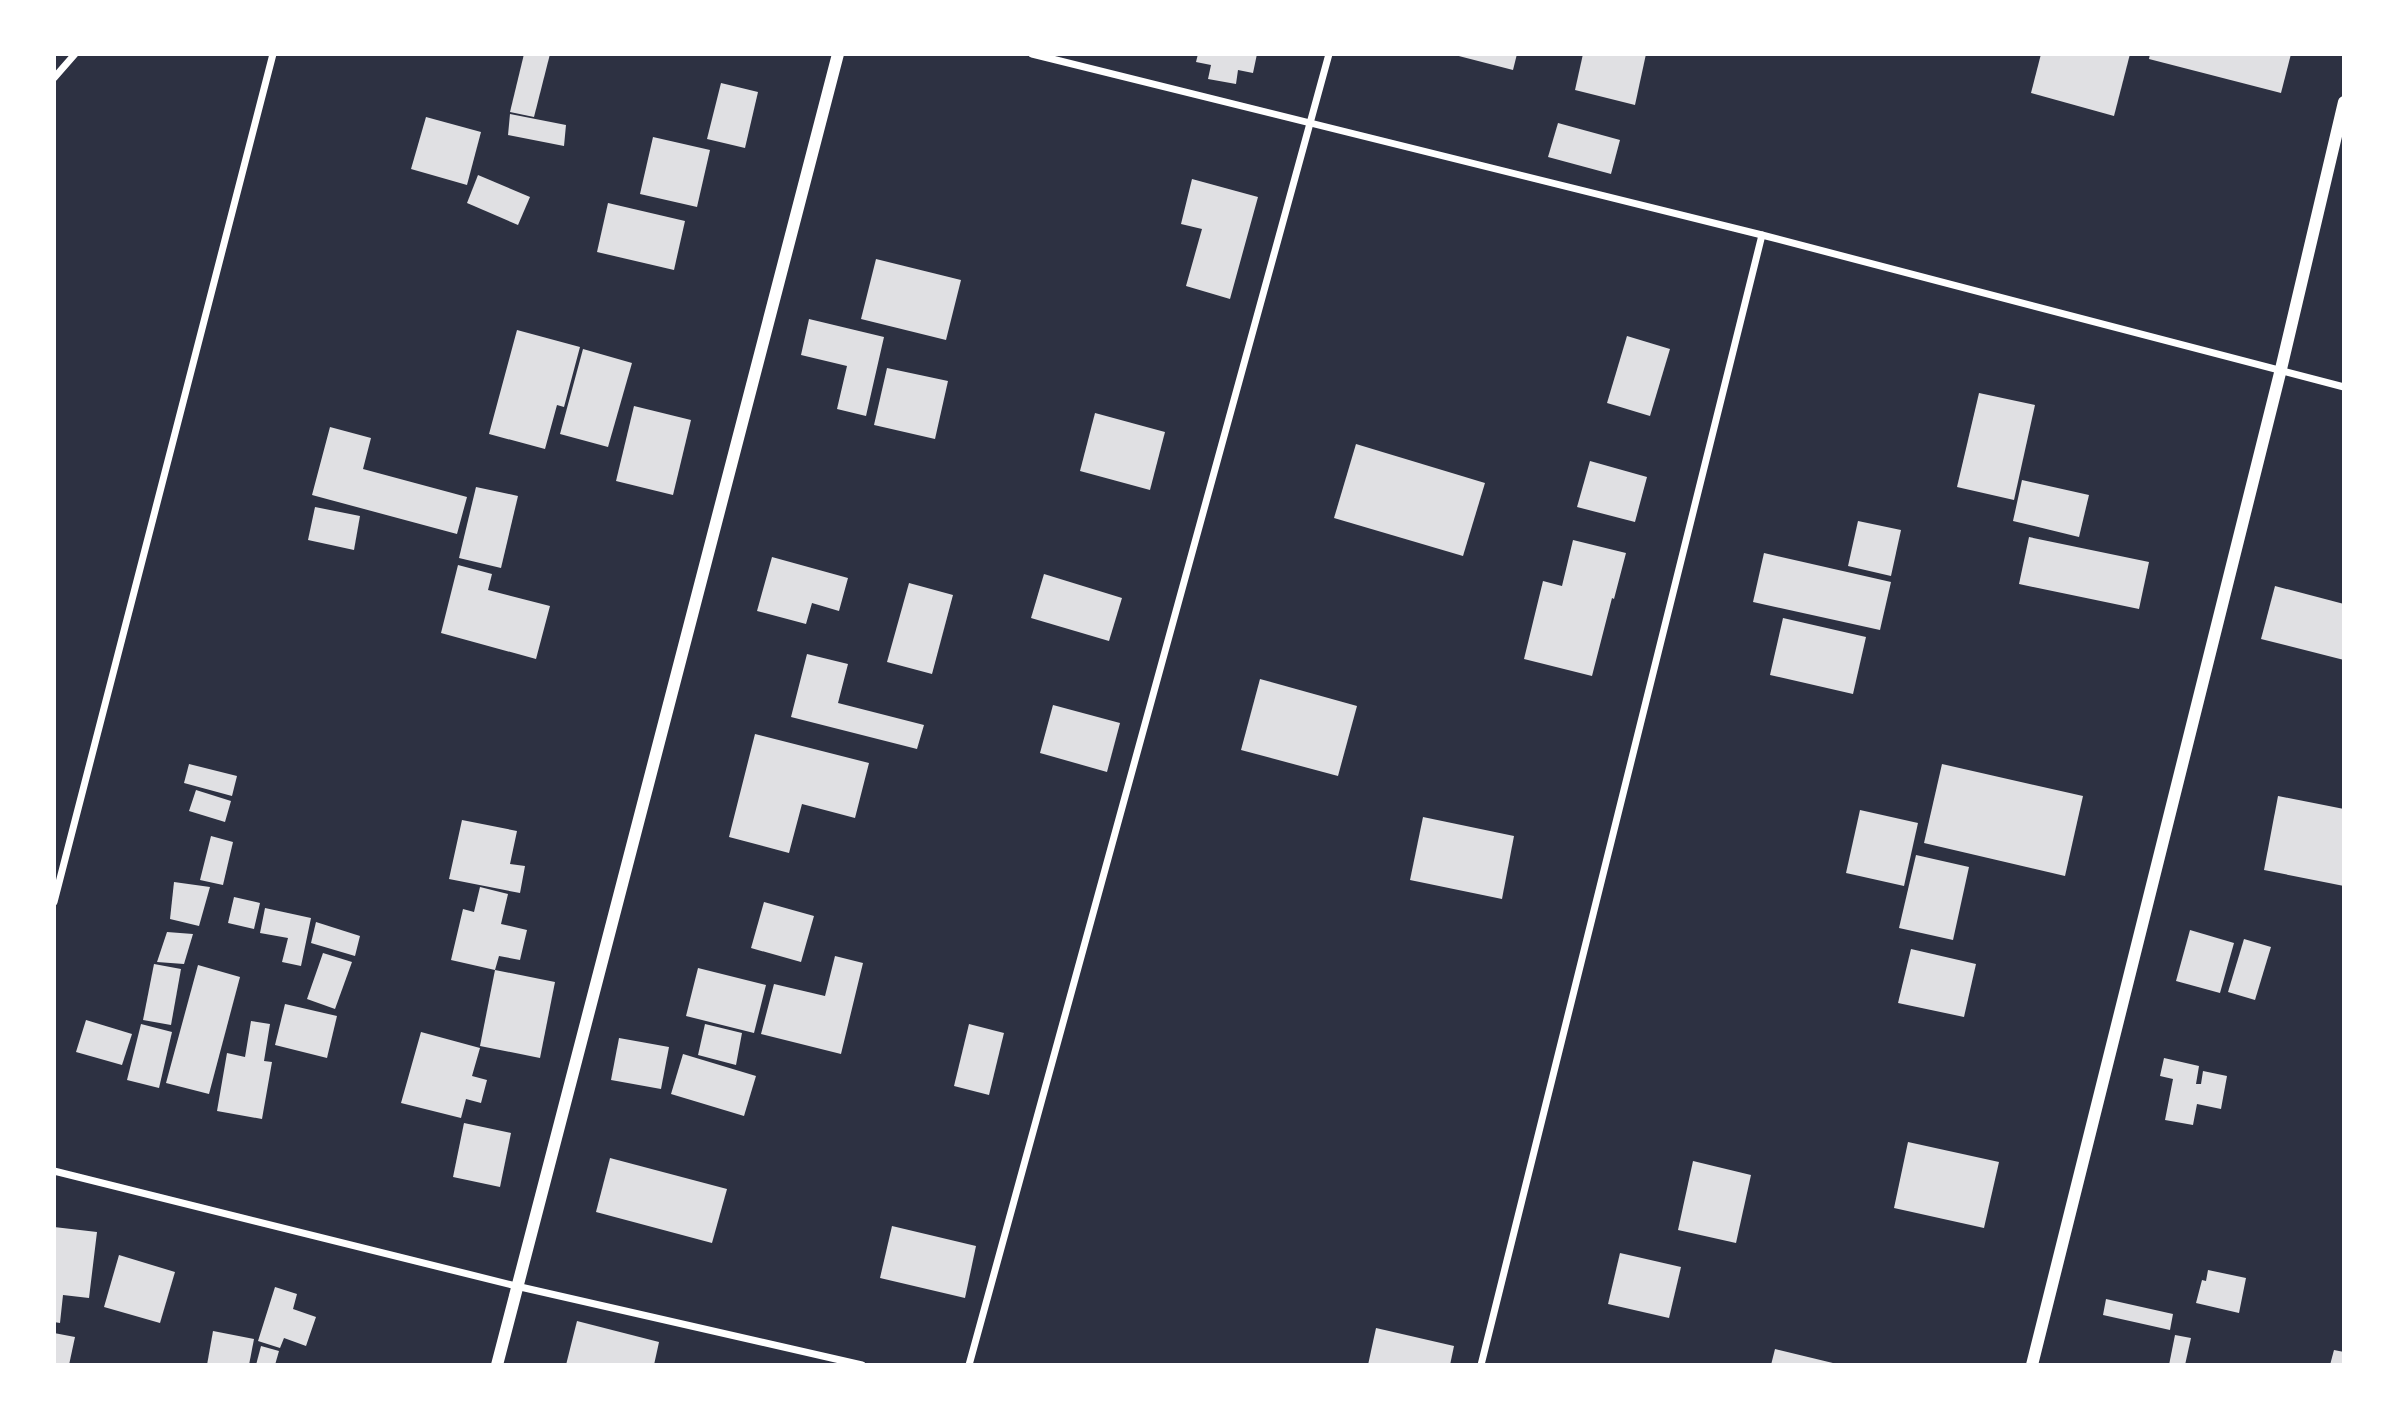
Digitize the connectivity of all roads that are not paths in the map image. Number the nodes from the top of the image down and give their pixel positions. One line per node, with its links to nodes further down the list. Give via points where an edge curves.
1 (75, 54): 6 (street)
2 (273, 54): 12 (street)
3 (838, 54): 14 (street)
4 (1032, 54): 8 (street)
5 (1329, 54): 8 (street)
6 (54, 78)
7 (2344, 102): 10 (street)
8 (1311, 124): 9 (street); 17 (street)
9 (1762, 235): 10 (street); 18 (street)
10 (2281, 369): 11 (street); 19 (street)
11 (2344, 387)
12 (54, 902)
13 (54, 1171): 14 (street)
14 (516, 1286): 15 (street); 16 (street)
15 (497, 1365)
16 (862, 1365)
17 (969, 1365)
18 (1481, 1365)
19 (2032, 1365)

